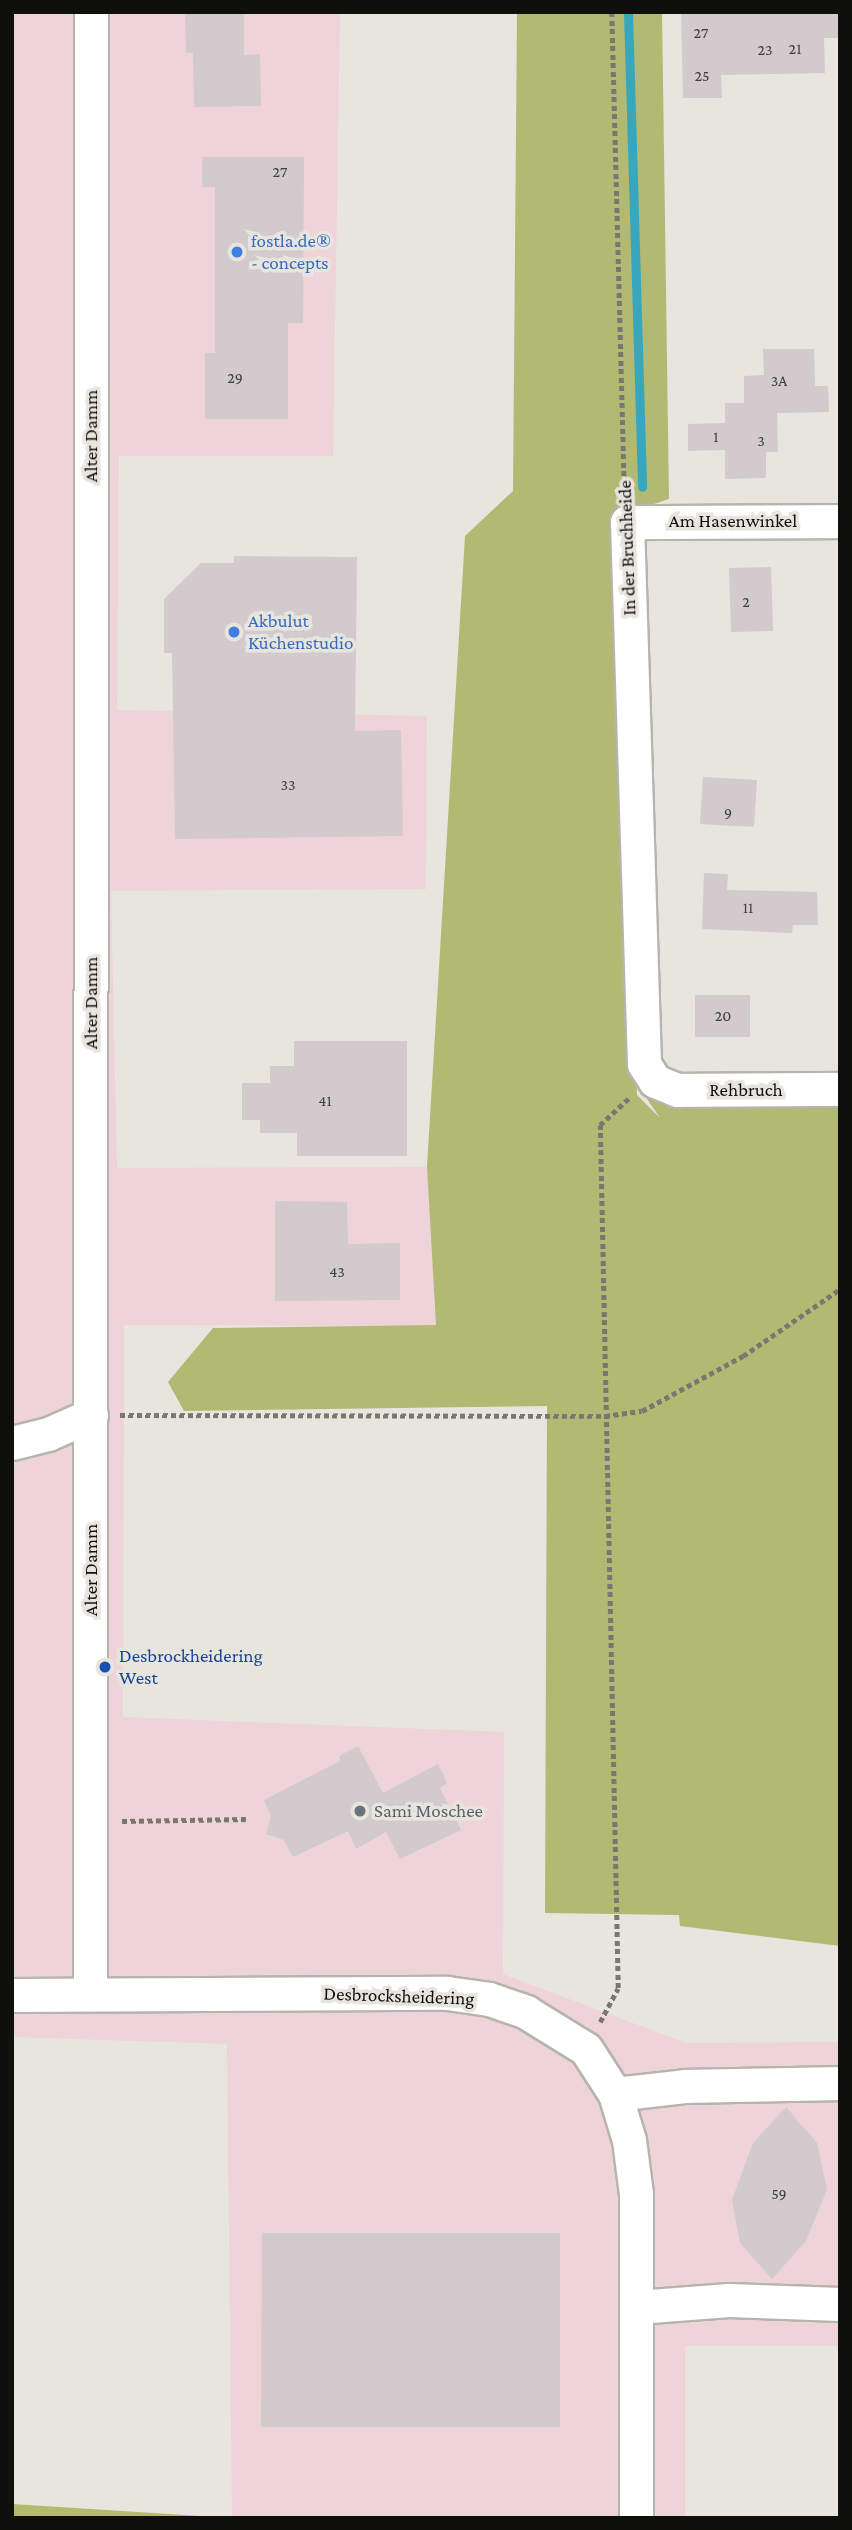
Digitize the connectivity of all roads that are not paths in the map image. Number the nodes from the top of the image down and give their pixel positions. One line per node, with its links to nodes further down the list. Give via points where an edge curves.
1 (91, 12): 6 (street, Alter Damm)
2 (840, 521): 3 (street, Am Hasenwinkel)
3 (627, 522): 4 (street, In der Bruchheide, via 644,1064)
4 (655, 1081): 5 (street, Rehbruch, via 677,1090)
5 (840, 1089)
6 (91, 1415): 7 (street, via 48,1434); 8 (street, Alter Damm)
7 (12, 1443)
8 (90, 1994): 9 (street, Desbrocksheidering); 11 (street, Desbrocksheidering, via 447,1993 489,1998 526,2012 586,2049)
9 (12, 1995)
10 (840, 2083): 11 (street, via 685,2086)
11 (615, 2094): 13 (street, Desbrocksheidering, via 629,2140 636,2194)
12 (840, 2304): 13 (street, via 729,2300)
13 (637, 2307): 14 (street, Desbrocksheidering)
14 (636, 2518)

